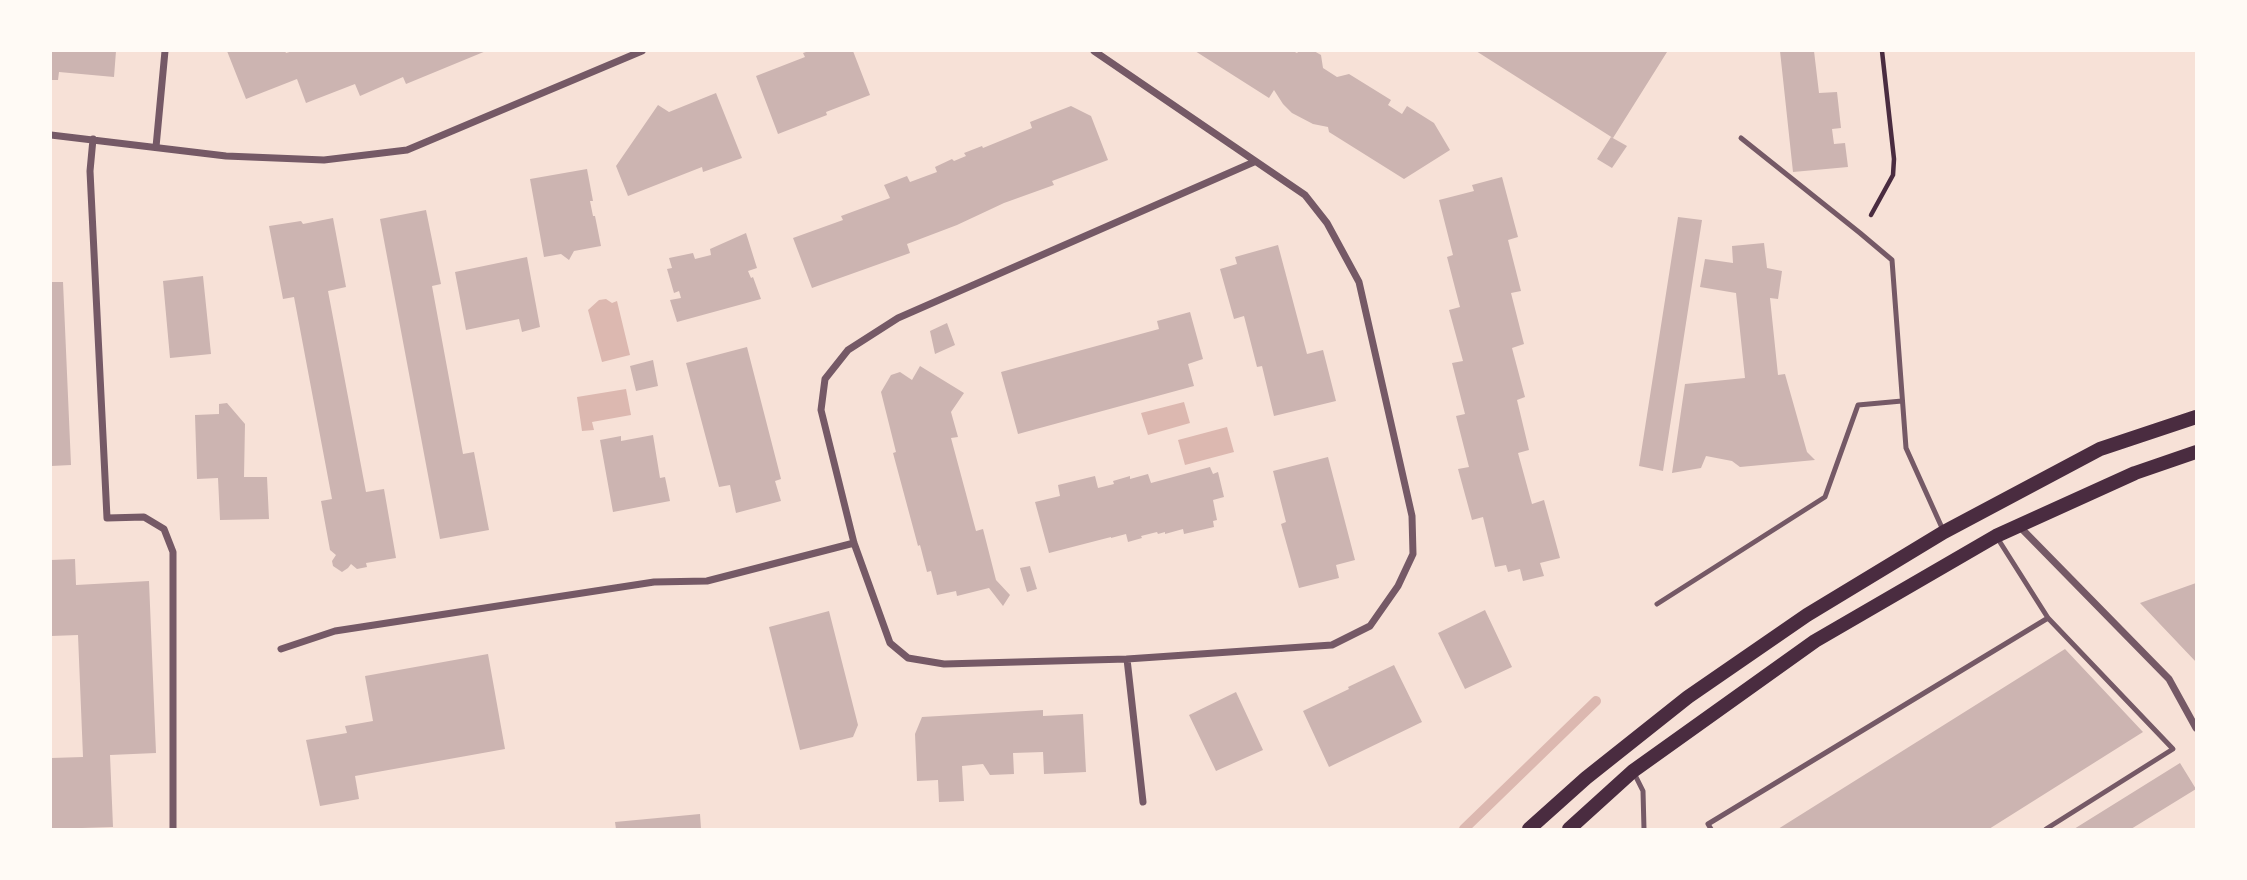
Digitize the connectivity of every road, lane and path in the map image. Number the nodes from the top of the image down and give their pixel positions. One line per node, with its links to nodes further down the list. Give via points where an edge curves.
1 (165, 51): 8 (street)
2 (642, 51): 8 (street, via 407,150 324,160 226,156)
3 (1094, 51): 9 (street)
4 (1882, 51): 10 (path, via 1893,175)
5 (51, 135): 7 (street)
6 (1741, 138): 10 (lane)
7 (93, 139): 8 (street); 25 (street, via 90,172 107,518 144,517 164,528 173,552)
8 (156, 146)
9 (1254, 162): 17 (street, via 898,318 848,350 825,379 821,410); 21 (street, via 1305,195 1327,223 1359,282 1412,516 1413,554 1398,586 1370,626 1332,645)
10 (1860, 233): 11 (lane, via 1892,260)
11 (1902, 401): 15 (lane, via 1906,448); 18 (lane, via 1858,405 1825,497)
12 (2196, 417): 15 (main road, via 2100,449)
13 (2196, 452): 14 (main road, via 2135,473)
14 (2019, 526): 16 (main road); 22 (street, via 2169,679)
15 (1944, 532): 26 (main road, via 1807,615 1688,696)
16 (1996, 536): 19 (lane); 23 (main road, via 1815,641)
17 (853, 543): 20 (street, via 707,581 654,582 335,631); 21 (street, via 890,643 908,658 944,664)
18 (1657, 604)
19 (2048, 618): 29 (lane, via 1708,824); 30 (lane, via 2173,749)
20 (281, 649)
21 (1127, 659): 24 (street)
22 (2196, 727)
23 (1633, 771): 27 (main road); 28 (lane, via 1643,791)
24 (1143, 802)
25 (173, 829)
26 (1529, 829)
27 (1569, 829)
28 (1644, 829)
29 (1712, 829)
30 (2046, 829)

